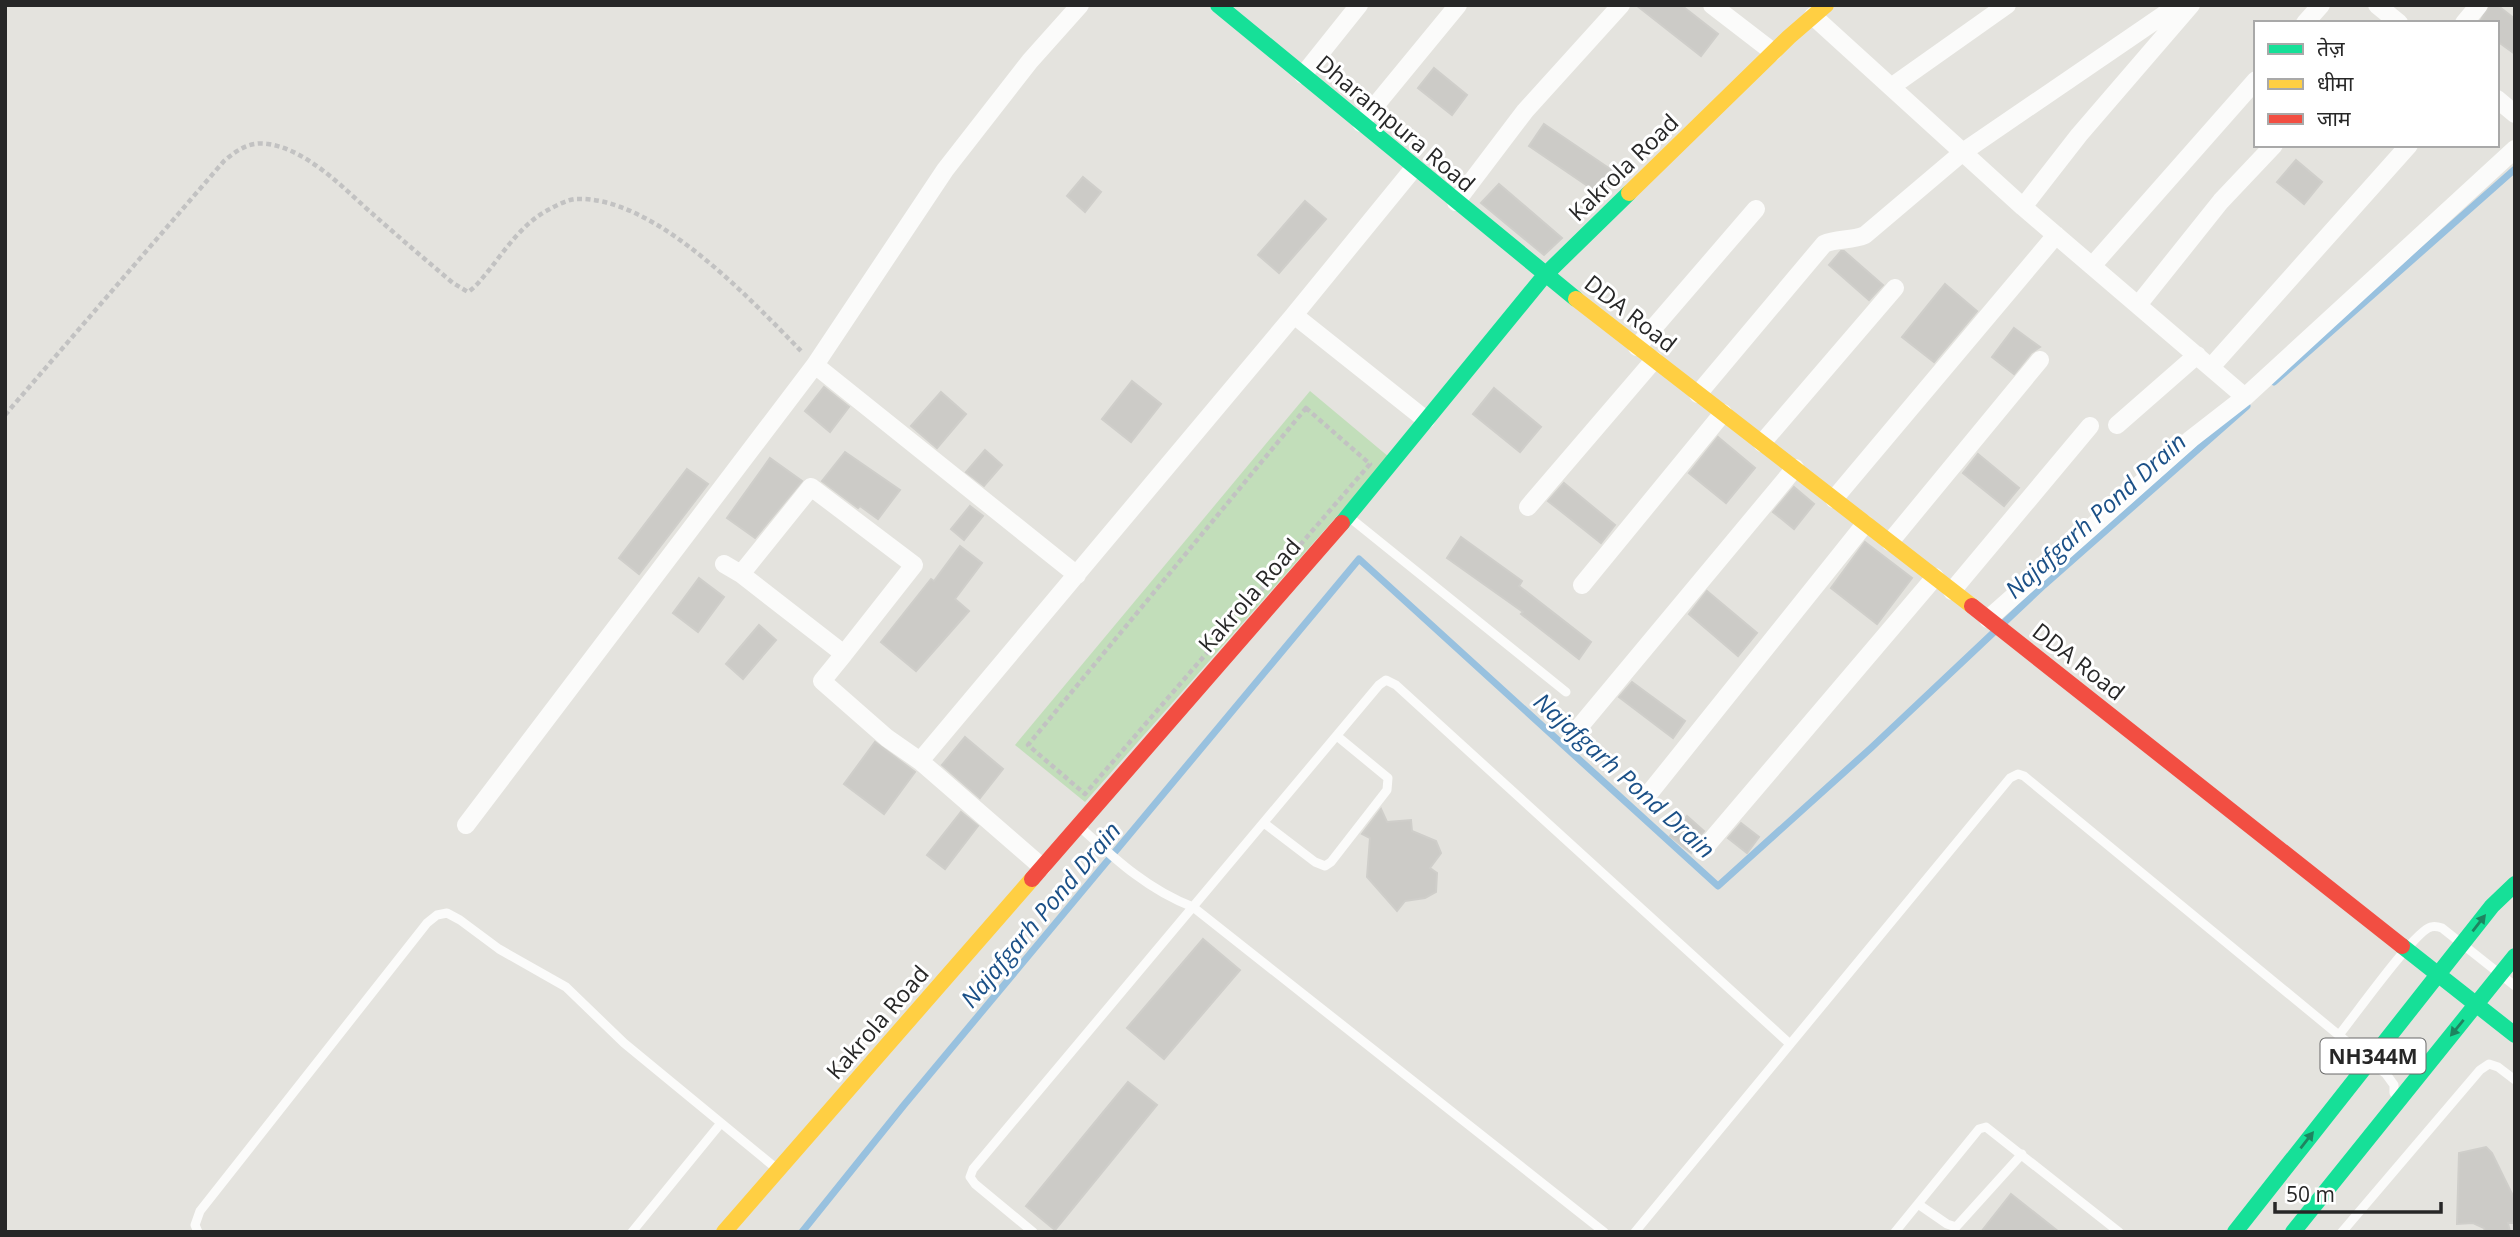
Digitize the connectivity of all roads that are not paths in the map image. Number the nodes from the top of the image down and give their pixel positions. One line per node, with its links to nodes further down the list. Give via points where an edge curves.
1 (1080, 5): 40 (street, via 945,170)
2 (1218, 5): 18 (main road, Dharampura Road)
3 (1359, 5): 18 (street)
4 (1458, 5): 21 (street)
5 (1621, 5): 27 (street, via 1525,111)
6 (1712, 5): 17 (street)
7 (2007, 5): 20 (street)
8 (2178, 5): 25 (street)
9 (2191, 5): 28 (street)
10 (2321, 5): 14 (street)
11 (2376, 5): 15 (street)
12 (2479, 5): 16 (street)
13 (1820, 11): 17 (main road, Kakrola Road); 20 (street)
14 (2307, 21)
15 (2392, 21)
16 (2466, 21)
17 (1773, 52): 32 (main road, Kakrola Road)
18 (1303, 75): 21 (main road, Dharampura Road)
19 (2254, 81): 31 (street)
20 (1891, 87): 25 (street)
21 (1361, 123): 26 (main road, Dharampura Road)
22 (2272, 147): 34 (street, via 2221,201)
23 (2407, 147): 39 (street)
24 (2515, 149): 42 (street)
25 (1963, 152): 28 (street); 41 (street, via 1865,235 1824,244)
26 (1415, 167): 27 (main road, Dharampura Road); 35 (street)
27 (1456, 202): 32 (main road, Dharampura Road)
28 (2023, 207): 30 (street)
29 (1756, 209): 36 (street)
30 (2056, 235): 31 (street); 49 (street)
31 (2092, 266): 34 (street)
32 (1545, 275): 36 (main road, DDA Road); 44 (main road, Kakrola Road)
33 (1895, 288): 47 (street)
34 (2138, 305): 39 (street)
35 (1294, 315): 44 (street); 56 (street)
36 (1637, 347): 38 (main road, DDA Road)
37 (2040, 359): 53 (street)
38 (1654, 360): 41 (main road, DDA Road); 50 (street)
39 (2204, 361): 42 (street); 45 (street)
40 (815, 365): 56 (street); 68 (street)
41 (1698, 394): 43 (main road, DDA Road)
42 (2245, 397): 60 (street, via 2191,439)
43 (1723, 413): 47 (main road, DDA Road); 58 (street)
44 (1426, 420): 51 (main road, Kakrola Road)
45 (2117, 425)
46 (2090, 426): 59 (street)
47 (1762, 443): 48 (main road, DDA Road)
48 (1795, 468): 49 (main road, DDA Road); 63 (street)
49 (1834, 499): 52 (main road, DDA Road)
50 (1528, 508)
51 (1348, 516): 62 (lane); 69 (main road, Kakrola Road)
52 (1866, 524): 53 (main road, DDA Road); 66 (street)
53 (1889, 542): 57 (main road, DDA Road)
54 (724, 564): 55 (street)
55 (741, 574): 61 (street); 61 (street, via 811,487 914,565)
56 (1077, 575): 65 (street)
57 (1935, 577): 59 (main road, DDA Road); 70 (street)
58 (1582, 585)
59 (1952, 591): 60 (main road, DDA Road)
60 (1998, 627): 74 (main road, DDA Road)
61 (844, 654): 65 (street, via 822,681)
62 (1566, 691)
63 (1576, 731)
64 (1337, 736): 67 (lane); 67 (lane, via 1389,783 1331,862 1325,866 1315,862); 79 (lane, via 1379,685 1386,680 1396,685)
65 (920, 761): 71 (street)
66 (1647, 796)
67 (1264, 823): 73 (lane)
68 (466, 825)
69 (1079, 826): 71 (main road, Kakrola Road); 73 (lane, via 1132,874)
70 (1702, 851)
71 (1042, 867): 83 (main road, Kakrola Road)
72 (2515, 884): 93 (main road, NH344M, one-way to 72, via 2492,906)
73 (1193, 907): 88 (lane, via 973,1169 970,1177 975,1184); 89 (lane)
74 (2406, 949): 76 (lane, via 2431,927 2442,928); 77 (lane); 78 (main road, DDA Road)
75 (2515, 956): 95 (main road, NH344M, one-way to 95)
76 (2515, 986)
77 (2339, 1035): 79 (lane, via 2018,774 2010,778); 94 (lane, via 2386,1074 2395,1097)
78 (2515, 1035)
79 (1790, 1044): 90 (lane)
80 (2515, 1080): 96 (lane, via 2489,1064 2480,1070)
81 (721, 1123): 83 (lane); 85 (lane, via 624,1043 566,986 499,949 460,920 447,913 437,915 200,1211 195,1225); 86 (lane)
82 (2022, 1154): 84 (lane, via 1955,1227); 84 (lane, via 1993,1131 1979,1129); 92 (lane)
83 (778, 1170): 87 (main road, Kakrola Road)
84 (1918, 1204): 91 (lane)
85 (198, 1232)
86 (632, 1232)
87 (724, 1232)
88 (1033, 1232)
89 (1604, 1232)
90 (1635, 1232)
91 (1895, 1232)
92 (2119, 1232)
93 (2235, 1232)
94 (2281, 1232)
95 (2293, 1232)
96 (2342, 1232)

